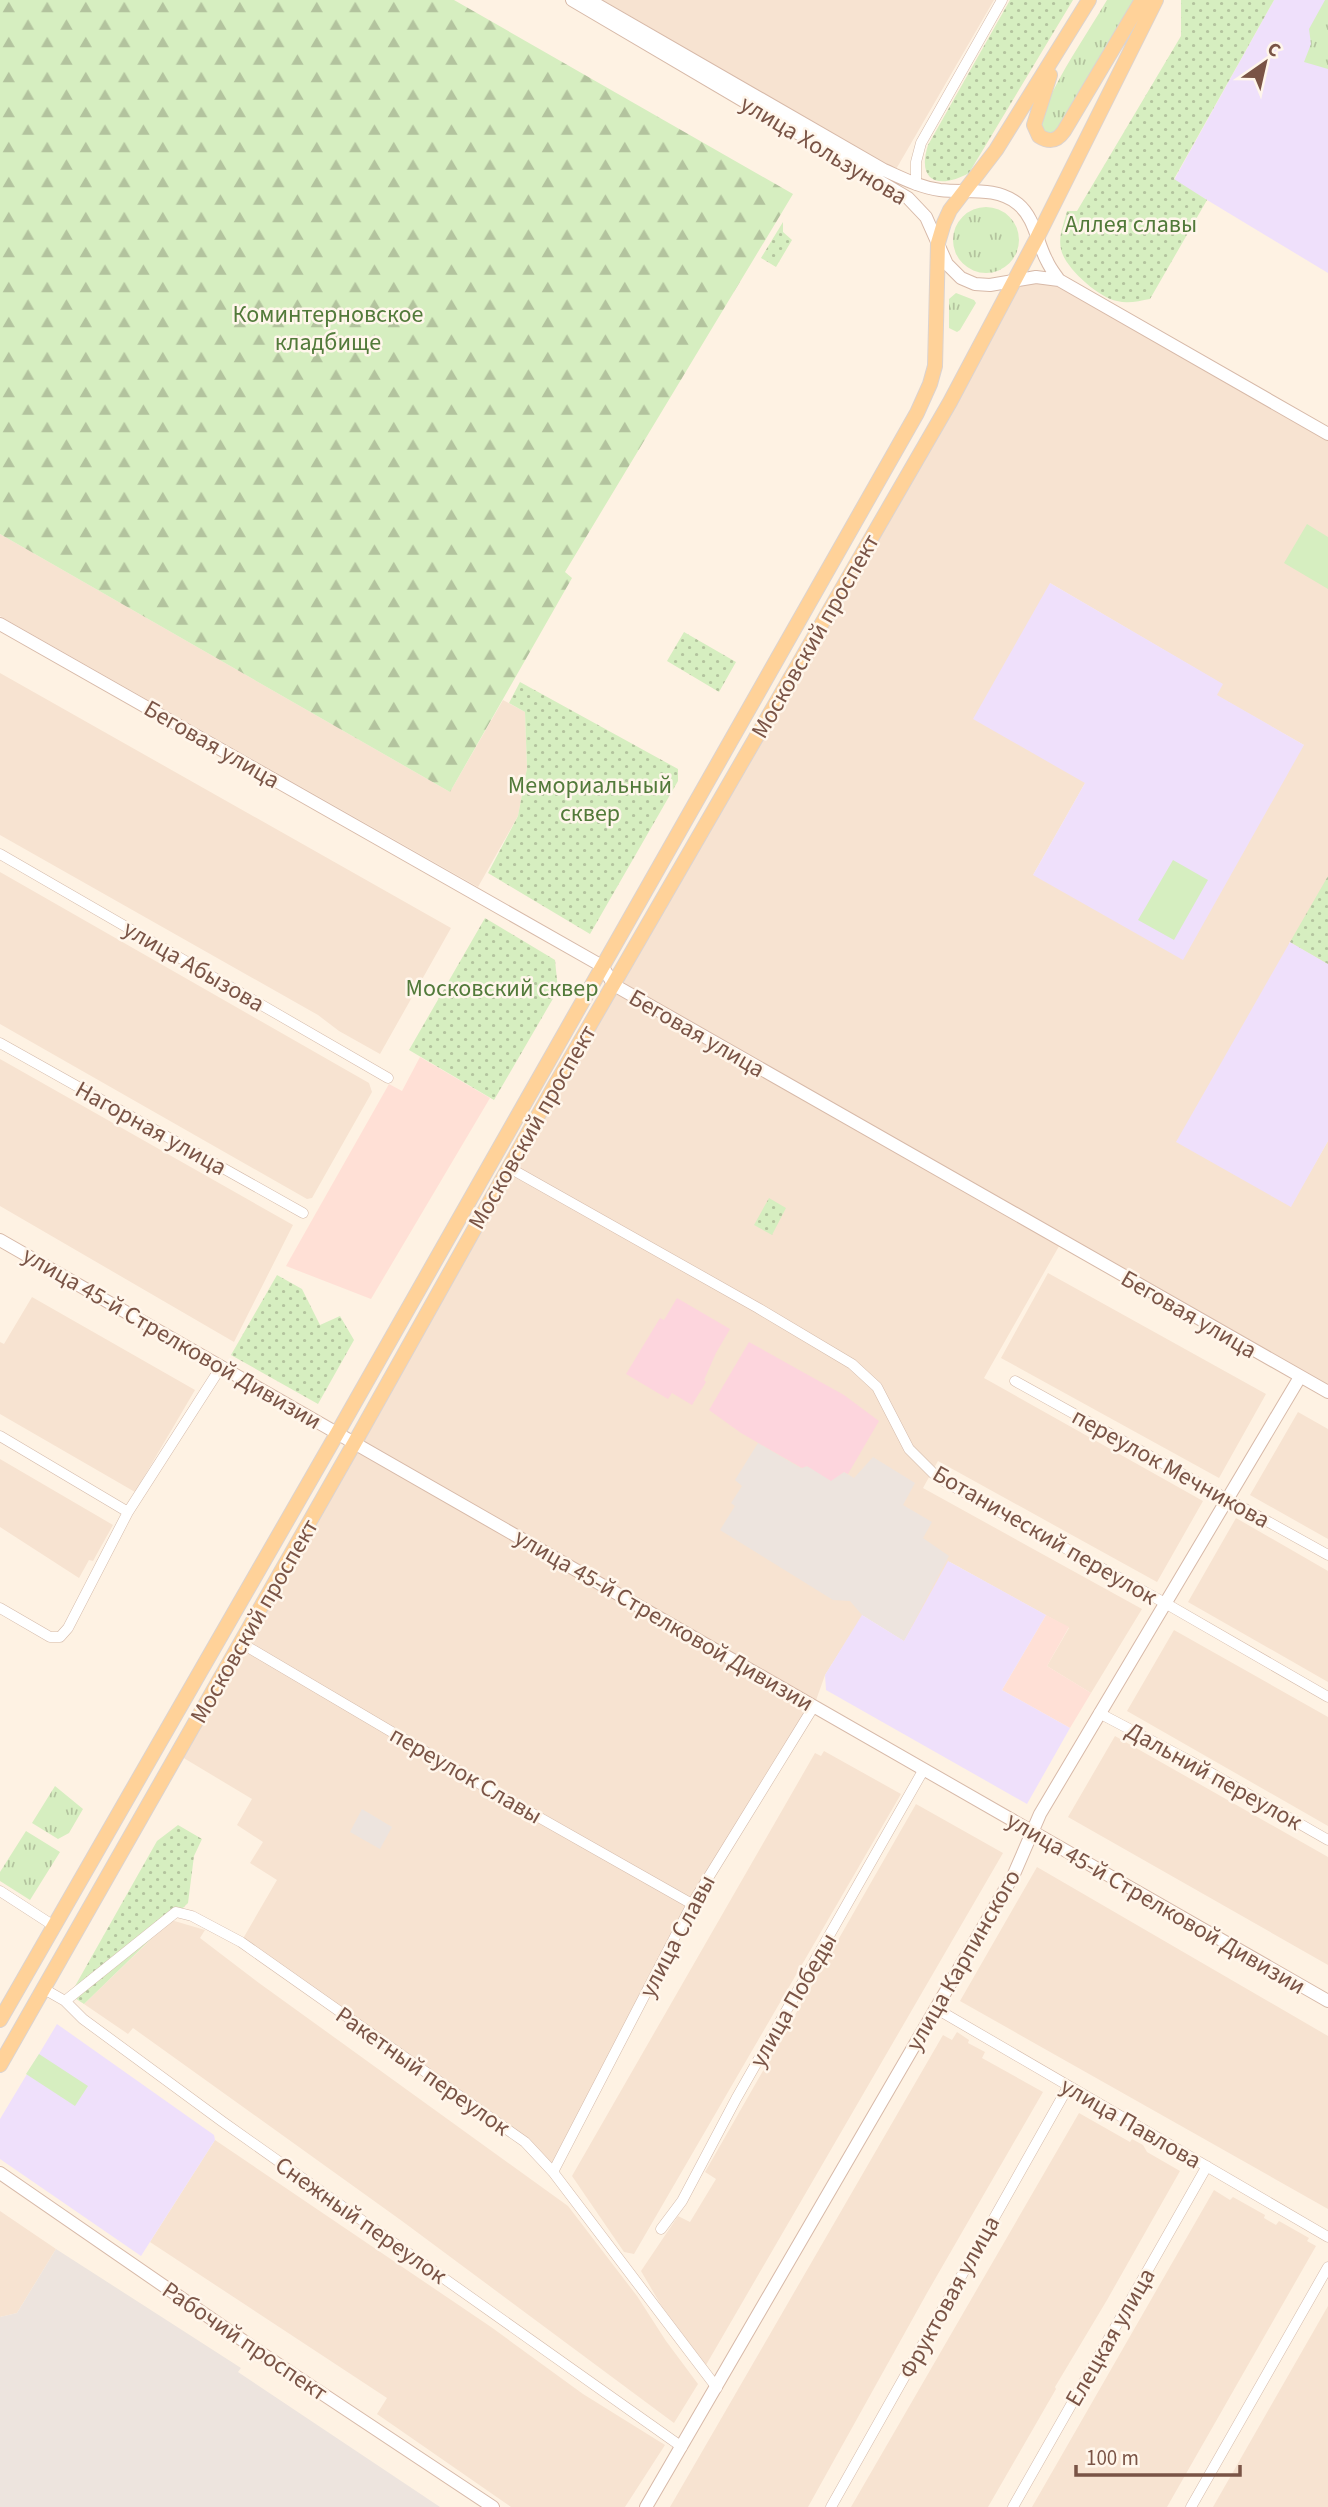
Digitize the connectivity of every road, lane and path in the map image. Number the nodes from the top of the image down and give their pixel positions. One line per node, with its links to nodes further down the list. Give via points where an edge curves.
1 (572, 0): 11 (street, улица Хользунова, via 908,198 926,217)
2 (589, 0): 8 (street, улица Хользунова)
3 (1002, 0): 8 (street, via 921,143)
4 (1088, 0): 7 (main road, Московский проспект)
5 (1142, 0): 7 (main road, via 1064,131 1049,141 1035,131 1035,117)
6 (1156, 0): 10 (main road, Московский проспект)
7 (1060, 47): 9 (main road, Московский проспект)
8 (916, 185): 9 (street, улица Хользунова)
9 (966, 191): 10 (street, улица Хользунова, via 1003,195 1018,204); 11 (main road, Московский проспект, via 950,210)
10 (1038, 236): 12 (street, улица Хользунова); 13 (main road, Московский проспект)
11 (938, 243): 13 (street, улица Хользунова, via 947,264 961,278 990,285); 17 (main road, Московский проспект, via 935,366 930,384)
12 (1059, 279): 13 (street, улица Хользунова); 14 (street)
13 (1014, 281): 18 (main road, Московский проспект, via 943,414)
14 (1328, 434)
15 (0, 624): 17 (street, Беговая улица)
16 (0, 854): 20 (street, улица Абызова)
17 (602, 966): 18 (street, Беговая улица); 28 (main road, Московский проспект)
18 (614, 985): 21 (main road, Московский проспект); 25 (street, Беговая улица)
19 (0, 1043): 22 (street, Нагорная улица)
20 (388, 1078)
21 (508, 1167): 30 (main road, Московский проспект); 34 (street, Ботанический переулок, via 852,1364 877,1387 909,1450 938,1478)
22 (303, 1213)
23 (0, 1240): 24 (street, улица 45-й Стрелковой Дивизии)
24 (221, 1367): 28 (street, улица 45-й Стрелковой Дивизии); 32 (street)
25 (1300, 1377): 27 (street, Беговая улица); 31 (street, улица Карпинского)
26 (1015, 1381): 31 (street, переулок Мечникова)
27 (1328, 1392)
28 (338, 1432): 30 (street, улица 45-й Стрелковой Дивизии); 45 (main road, Московский проспект)
29 (0, 1436): 32 (street)
30 (355, 1443): 36 (main road, Московский проспект); 38 (street, улица 45-й Стрелковой Дивизии)
31 (1226, 1500): 33 (street, переулок Мечникова); 34 (street, улица Карпинского)
32 (128, 1512): 35 (street, via 60,1637 50,1637)
33 (1328, 1555)
34 (1165, 1603): 37 (street, Ботанический переулок); 39 (street, улица Карпинского)
35 (0, 1608)
36 (241, 1643): 44 (street, переулок Славы); 46 (main road, Московский проспект)
37 (1328, 1697)
38 (814, 1706): 40 (street, улица 45-й Стрелковой Дивизии); 44 (street, улица Славы)
39 (1099, 1713): 41 (street, улица Карпинского); 42 (street, Дальний переулок)
40 (924, 1769): 41 (street, улица 45-й Стрелковой Дивизии); 57 (street, улица Победы, via 682,2201)
41 (1032, 1832): 49 (street, улица 45-й Стрелковой Дивизии); 50 (street, улица Карпинского, via 1014,1874)
42 (1328, 1840)
43 (0, 1891): 45 (street)
44 (692, 1904): 55 (street, улица Славы)
45 (54, 1926): 46 (street); 51 (main road, Московский проспект)
46 (73, 1937): 47 (main road, Московский проспект)
47 (44, 1989): 48 (street, Снежный переулок); 52 (main road, Московский проспект)
48 (65, 2001): 55 (street, Ракетный переулок, via 176,1912 192,1916 241,1942 525,2142); 61 (street, Снежный переулок, via 223,2122)
49 (1328, 2001)
50 (935, 2008): 53 (street, улица Павлова); 60 (street, улица Карпинского)
51 (0, 2020)
52 (0, 2064)
53 (1068, 2087): 54 (street, улица Павлова); 64 (street, Фруктовая улица)
54 (1207, 2166): 58 (street, улица Павлова); 65 (street, Елецкая улица)
55 (553, 2172): 60 (street, Ракетный переулок)
56 (0, 2173): 62 (street, Рабочий проспект)
57 (661, 2229)
58 (1328, 2237)
59 (1328, 2267): 66 (street)
60 (717, 2388): 61 (street, улица Карпинского)
61 (682, 2448): 63 (street, улица Карпинского)
62 (493, 2507)
63 (646, 2507)
64 (831, 2507)
65 (1013, 2507)
66 (1191, 2507)

